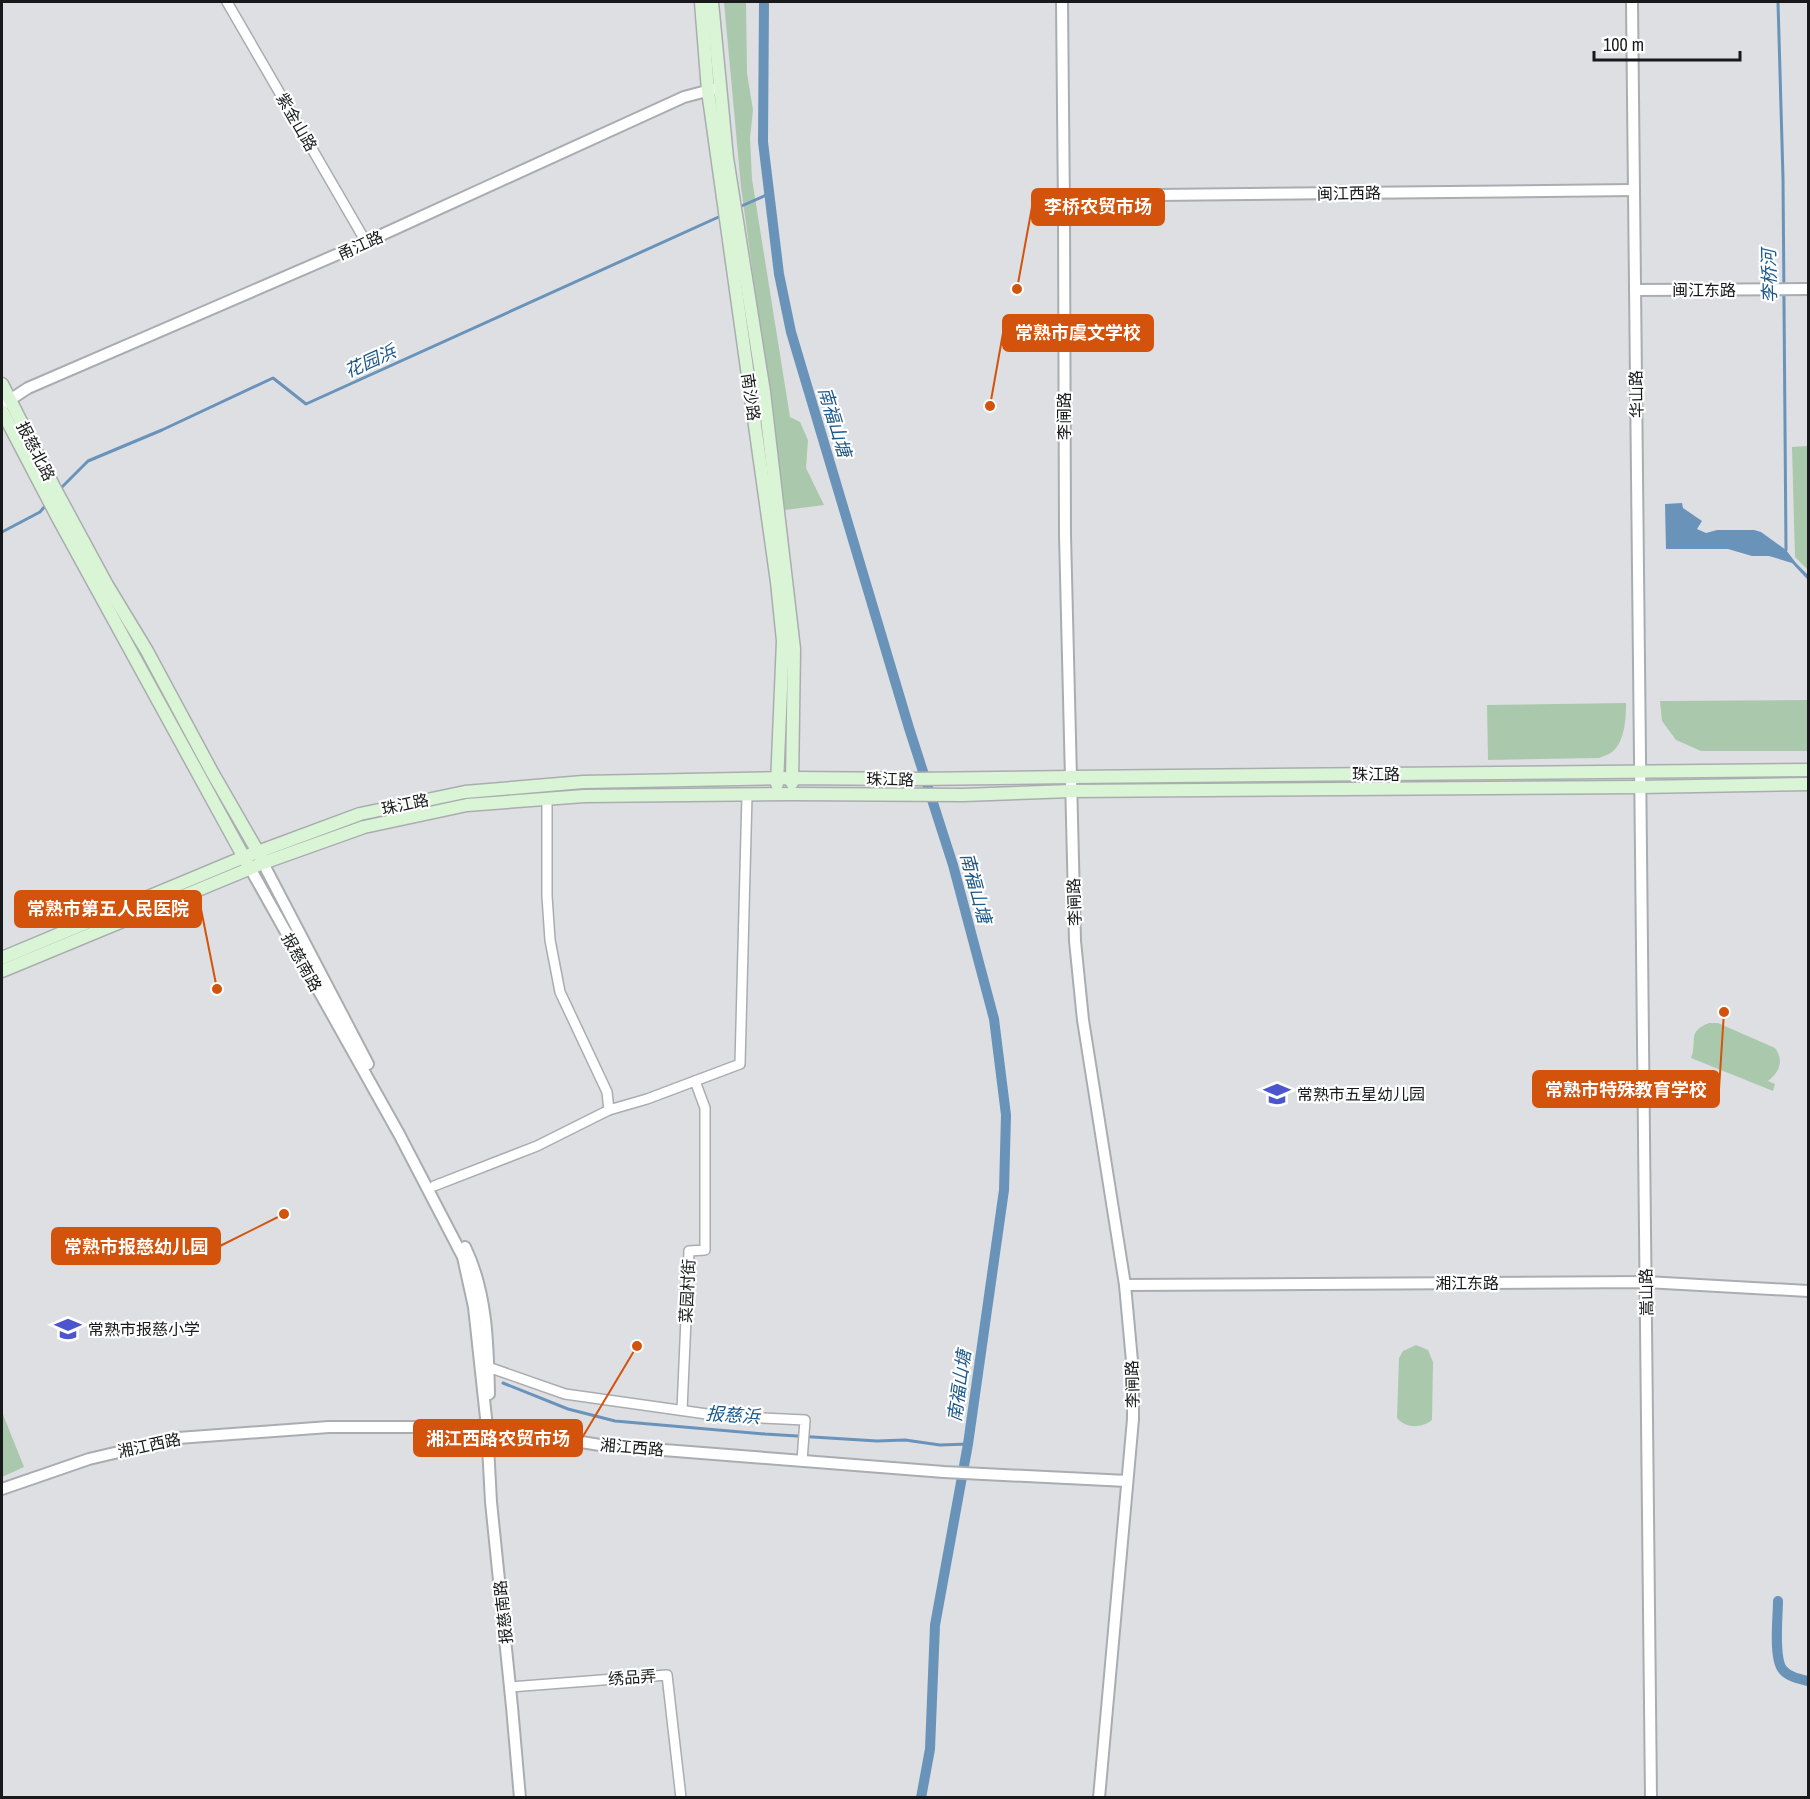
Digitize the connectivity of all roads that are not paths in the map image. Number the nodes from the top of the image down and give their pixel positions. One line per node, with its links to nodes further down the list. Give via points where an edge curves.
1 (227, 2): 10 (street, 紫金山路)
2 (701, 2): 6 (main road, 南沙路)
3 (712, 2): 6 (main road, 南沙路)
4 (1062, 2): 8 (street, 李闸路)
5 (1632, 2): 7 (street, 华山路)
6 (714, 89): 9 (main road, 南沙路); 10 (street, 甬江路, via 684,96)
7 (1634, 190): 8 (street, 闽江西路); 12 (street, 华山路)
8 (1064, 196): 20 (street, 李闸路, via 1064,512)
9 (732, 220): 21 (main road, 南沙路, via 783,641); 22 (main road, 南沙路, via 764,392 794,649)
10 (366, 242): 14 (street, 甬江路, via 28,388)
11 (1809, 289): 12 (street, 闽江东路)
12 (1635, 290): 19 (street, 华山路)
13 (2, 384): 14 (main road, 报慈北路)
14 (6, 402): 16 (main road, 报慈北路)
15 (2, 411): 16 (main road, 报慈北路)
16 (49, 489): 17 (main road, 报慈北路)
17 (64, 517): 30 (main road, 报慈南路, via 147,651); 31 (main road, 报慈南路)
18 (1809, 770): 19 (main road, 珠江路)
19 (1640, 772): 20 (main road, 珠江路); 24 (street, 华山路)
20 (1071, 777): 22 (main road, 珠江路); 25 (street, 李闸路)
21 (777, 778): 22 (main road, 珠江路); 26 (main road, 南沙路); 30 (main road, 珠江路, via 583,782 465,792 360,814)
22 (792, 778): 27 (main road, 南沙路)
23 (1809, 784): 24 (main road, 珠江路)
24 (1640, 787): 25 (main road, 珠江路); 37 (street, 嵩山路)
25 (1071, 791): 27 (main road, 珠江路); 38 (street, 李闸路, via 1075,941 1082,1011)
26 (777, 794): 27 (main road, 珠江路); 28 (main road, 珠江路)
27 (792, 794)
28 (747, 795): 29 (main road, 珠江路); 34 (street, via 740,1064)
29 (547, 799): 30 (main road, 珠江路, via 467,805 364,827); 35 (street, via 547,896 560,992 607,1092)
30 (261, 857): 31 (main road, 珠江路); 36 (street, 报慈南路)
31 (247, 863): 32 (main road, 珠江路); 33 (main road, 珠江路); 42 (street, 报慈南路, via 399,1134 463,1257 474,1307)
32 (2, 958)
33 (2, 971)
34 (695, 1081): 35 (street); 41 (street, 菜园村街, via 705,1108 705,1250 689,1251)
35 (609, 1110): 36 (street, via 537,1146)
36 (434, 1186): 40 (street, 报慈南路, via 473,1263)
37 (1646, 1282): 38 (street, 湘江东路); 39 (street, 湘江东路); 50 (street, 嵩山路)
38 (1125, 1285): 44 (street, 李闸路, via 1133,1372)
39 (1809, 1291)
40 (488, 1367): 41 (street, via 565,1394); 42 (street, 报慈南路)
41 (682, 1410): 43 (street, via 805,1420)
42 (487, 1427): 43 (street, 湘江西路, via 600,1445); 45 (street, 湘江西路, via 311,1427 178,1438 89,1459); 46 (street, 报慈南路)
43 (802, 1461): 44 (street, 湘江西路)
44 (1128, 1481): 49 (street, 李闸路)
45 (2, 1489)
46 (510, 1687): 47 (street, 报慈南路); 48 (street, 绣品弄, via 668,1675)
47 (520, 1797)
48 (681, 1797)
49 (1099, 1797)
50 (1651, 1797)

